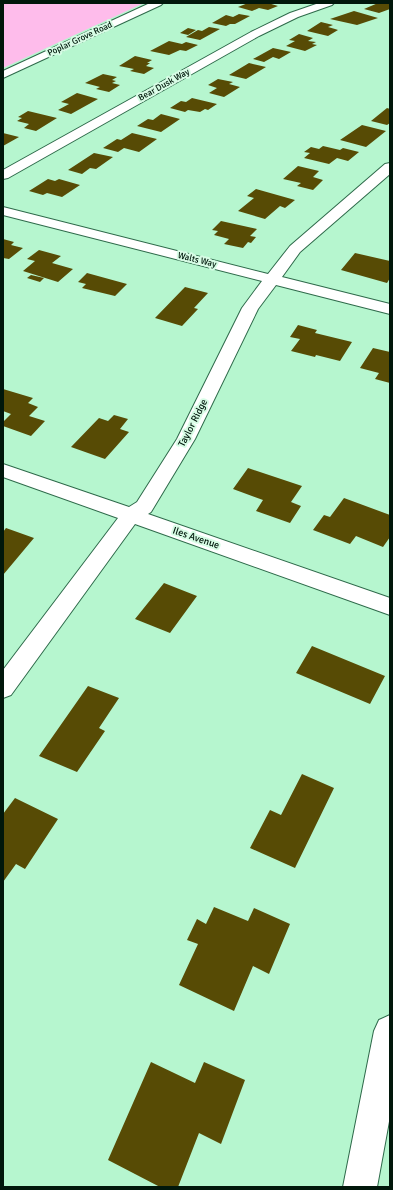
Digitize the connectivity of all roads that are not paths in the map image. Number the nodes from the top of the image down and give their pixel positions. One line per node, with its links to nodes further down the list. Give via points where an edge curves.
1 (158, 3): 3 (street, Poplar Grove Road)
2 (329, 3): 5 (street, Bear Dusk Way, via 294,15 255,34)
3 (3, 75)
4 (390, 167): 7 (street, Taylor Ridge, via 295,249)
5 (3, 175)
6 (3, 211): 7 (street, Walts Way)
7 (272, 279): 8 (street, Walts Way); 10 (street, Taylor Ridge, via 250,308 186,439 144,507)
8 (390, 309)
9 (3, 470): 10 (street, Iles Avenue)
10 (131, 515): 11 (street, Iles Avenue); 12 (street, Taylor Ridge)
11 (390, 606)
12 (3, 688)
13 (390, 1031): 14 (street)
14 (360, 1187)

